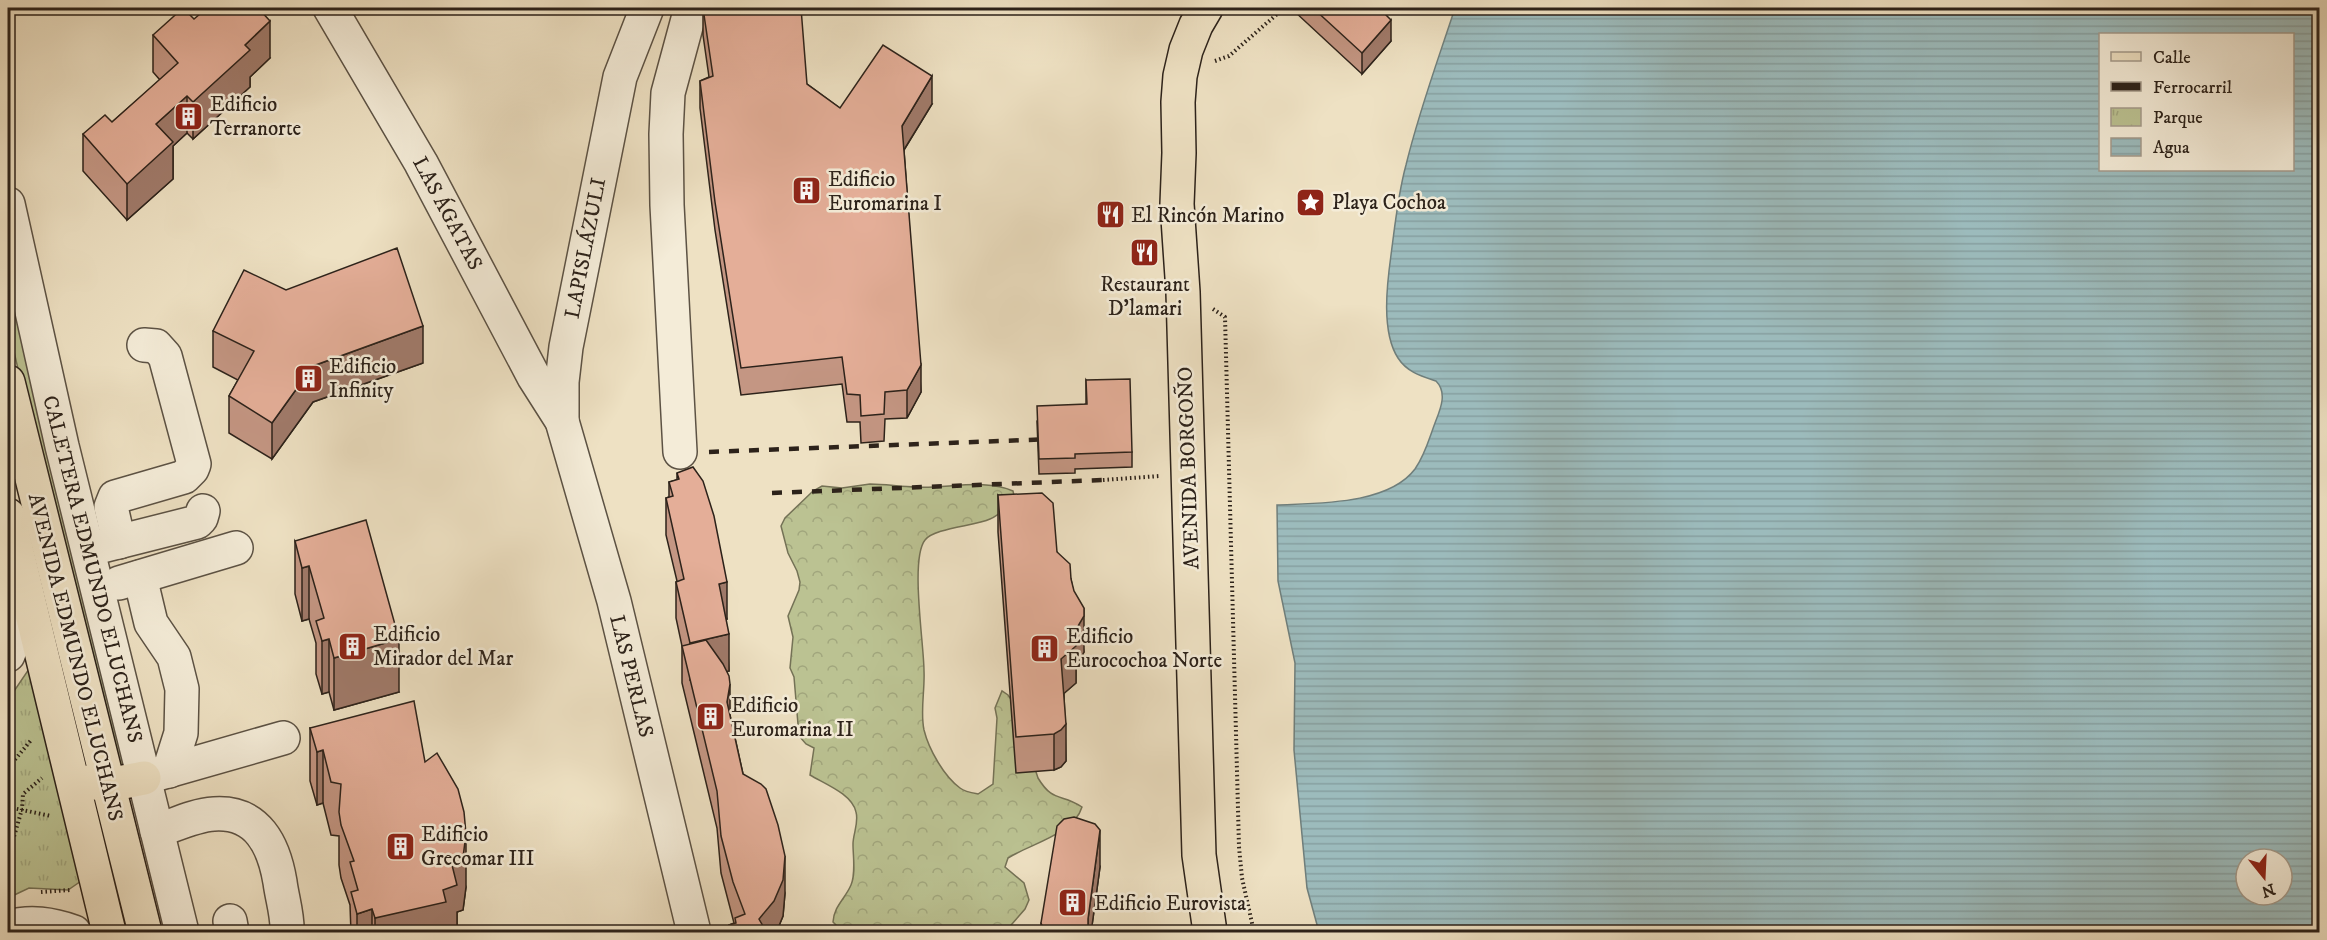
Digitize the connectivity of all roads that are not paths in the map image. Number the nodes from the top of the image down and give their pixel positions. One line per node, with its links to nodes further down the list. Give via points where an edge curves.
1 (330, 8): 10 (street, LAS ÁGATAS, via 421,163)
2 (628, 8): 6 (street, LAPISLÁZULI)
3 (647, 8): 6 (street, LAPISLÁZULI)
4 (691, 8): 11 (street, via 668,93 666,134)
5 (1206, 8): 33 (main road, AVENIDA BORGOÑO, via 1186,50 1180,76 1177,204 1183,292 1199,855)
6 (620, 77): 10 (street, LAPISLÁZULI, via 566,347)
7 (8, 204): 16 (street, CALETERA EDMUNDO ELUCHANS)
8 (144, 345): 14 (street, via 156,346 165,356 194,464 184,477 115,497 111,507)
9 (8, 382): 24 (main road, AVENIDA EDMUNDO ELUCHANS)
10 (561, 421): 32 (street, LAS PERLAS, via 614,601)
11 (680, 452)
12 (203, 510): 14 (street, via 197,522)
13 (8, 515): 19 (main road, AVENIDA EDMUNDO ELUCHANS)
14 (119, 542): 16 (street)
15 (236, 548): 17 (street)
16 (87, 550): 18 (street, CALETERA EDMUNDO ELUCHANS)
17 (140, 577): 18 (street); 23 (street, via 151,623 174,657 182,689 181,733)
18 (97, 588): 23 (street, CALETERA EDMUNDO ELUCHANS)
19 (27, 596): 20 (street); 22 (main road, AVENIDA EDMUNDO ELUCHANS)
20 (8, 654)
21 (283, 738): 23 (street)
22 (68, 763): 24 (main road, via 88,782); 28 (main road, AVENIDA EDMUNDO ELUCHANS)
23 (156, 775): 24 (main road); 25 (street, CALETERA EDMUNDO ELUCHANS)
24 (108, 785): 29 (main road, AVENIDA EDMUNDO ELUCHANS)
25 (157, 831): 30 (street, CALETERA EDMUNDO ELUCHANS); 31 (street, via 214,814 242,819 254,826 265,836 277,862)
26 (8, 927): 27 (street, via 39,923)
27 (74, 933)
28 (109, 933)
29 (144, 933)
30 (182, 933)
31 (287, 933)
32 (694, 933)
33 (1210, 933)

